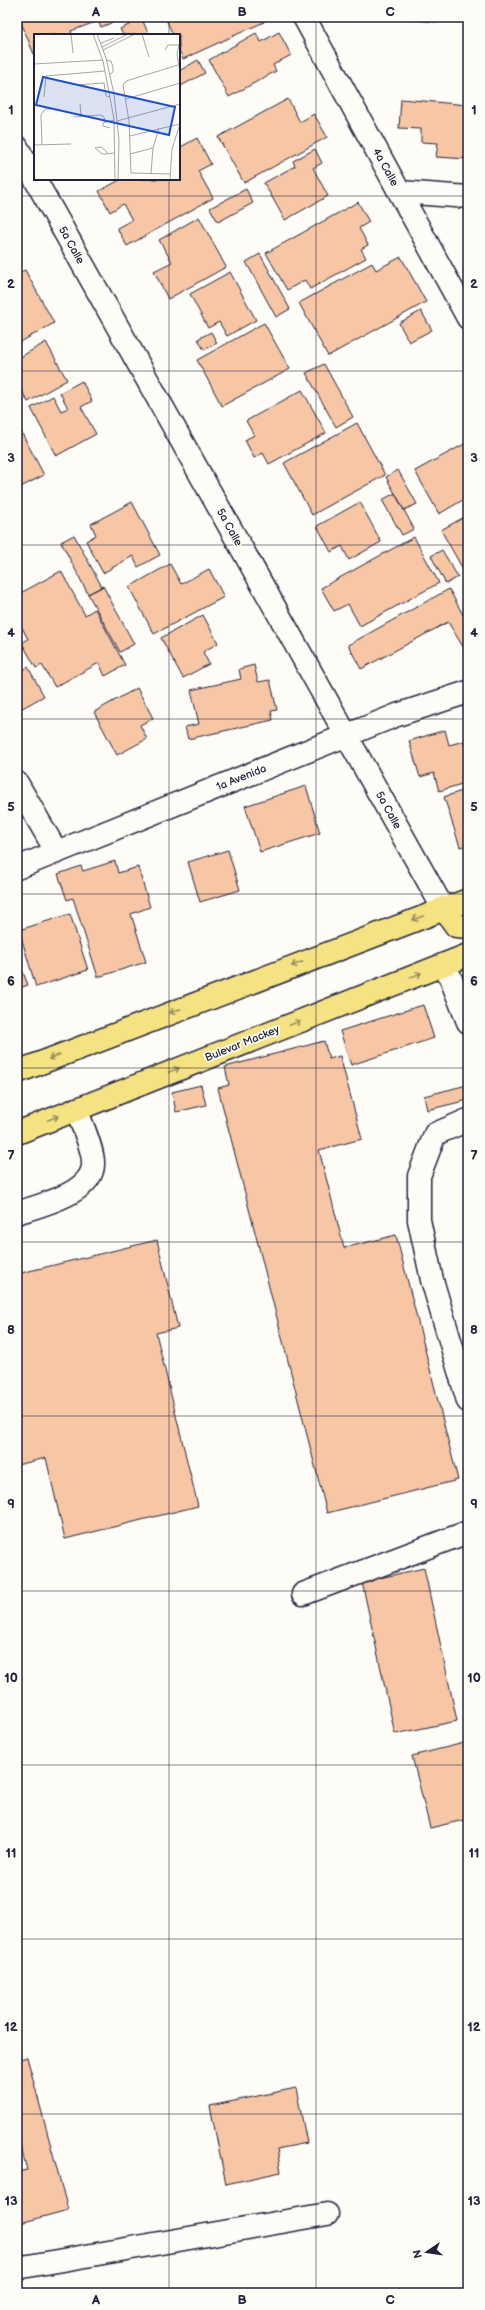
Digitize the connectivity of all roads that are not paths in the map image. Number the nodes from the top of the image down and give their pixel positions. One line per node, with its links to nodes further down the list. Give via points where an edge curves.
1 (304, 17): 5 (street, 4a Calle)
2 (17, 147): 3 (street, 5a Calle)
3 (34, 177)
4 (35, 180): 9 (street, 5a Calle)
5 (400, 192): 6 (street); 7 (street, 4a Calle)
6 (468, 197)
7 (468, 318)
8 (468, 692): 9 (street, 1a Avenida, via 397,714)
9 (346, 734): 11 (street, 1a Avenida); 14 (street, 5a Calle)
10 (17, 783): 11 (street)
11 (56, 851): 12 (street, 1a Avenida)
12 (17, 868)
13 (468, 900): 14 (main road)
14 (443, 908): 15 (main road, via 456,926); 19 (main road, one-way to 19)
15 (468, 927)
16 (468, 955): 17 (main road, Bulevar Mackey)
17 (445, 964): 18 (street); 20 (main road, Bulevar Mackey, one-way to 17)
18 (468, 1022)
19 (17, 1072)
20 (76, 1109): 22 (main road, Bulevar Mackey, one-way to 20); 23 (street, via 94,1162 89,1177 75,1192)
21 (468, 1120): 24 (street, via 435,1134 419,1176 419,1220 432,1280)
22 (17, 1133)
23 (17, 1213)
24 (468, 1401)
25 (468, 1532): 26 (street)
26 (303, 1594)
27 (327, 2214): 28 (street)
28 (17, 2268)

